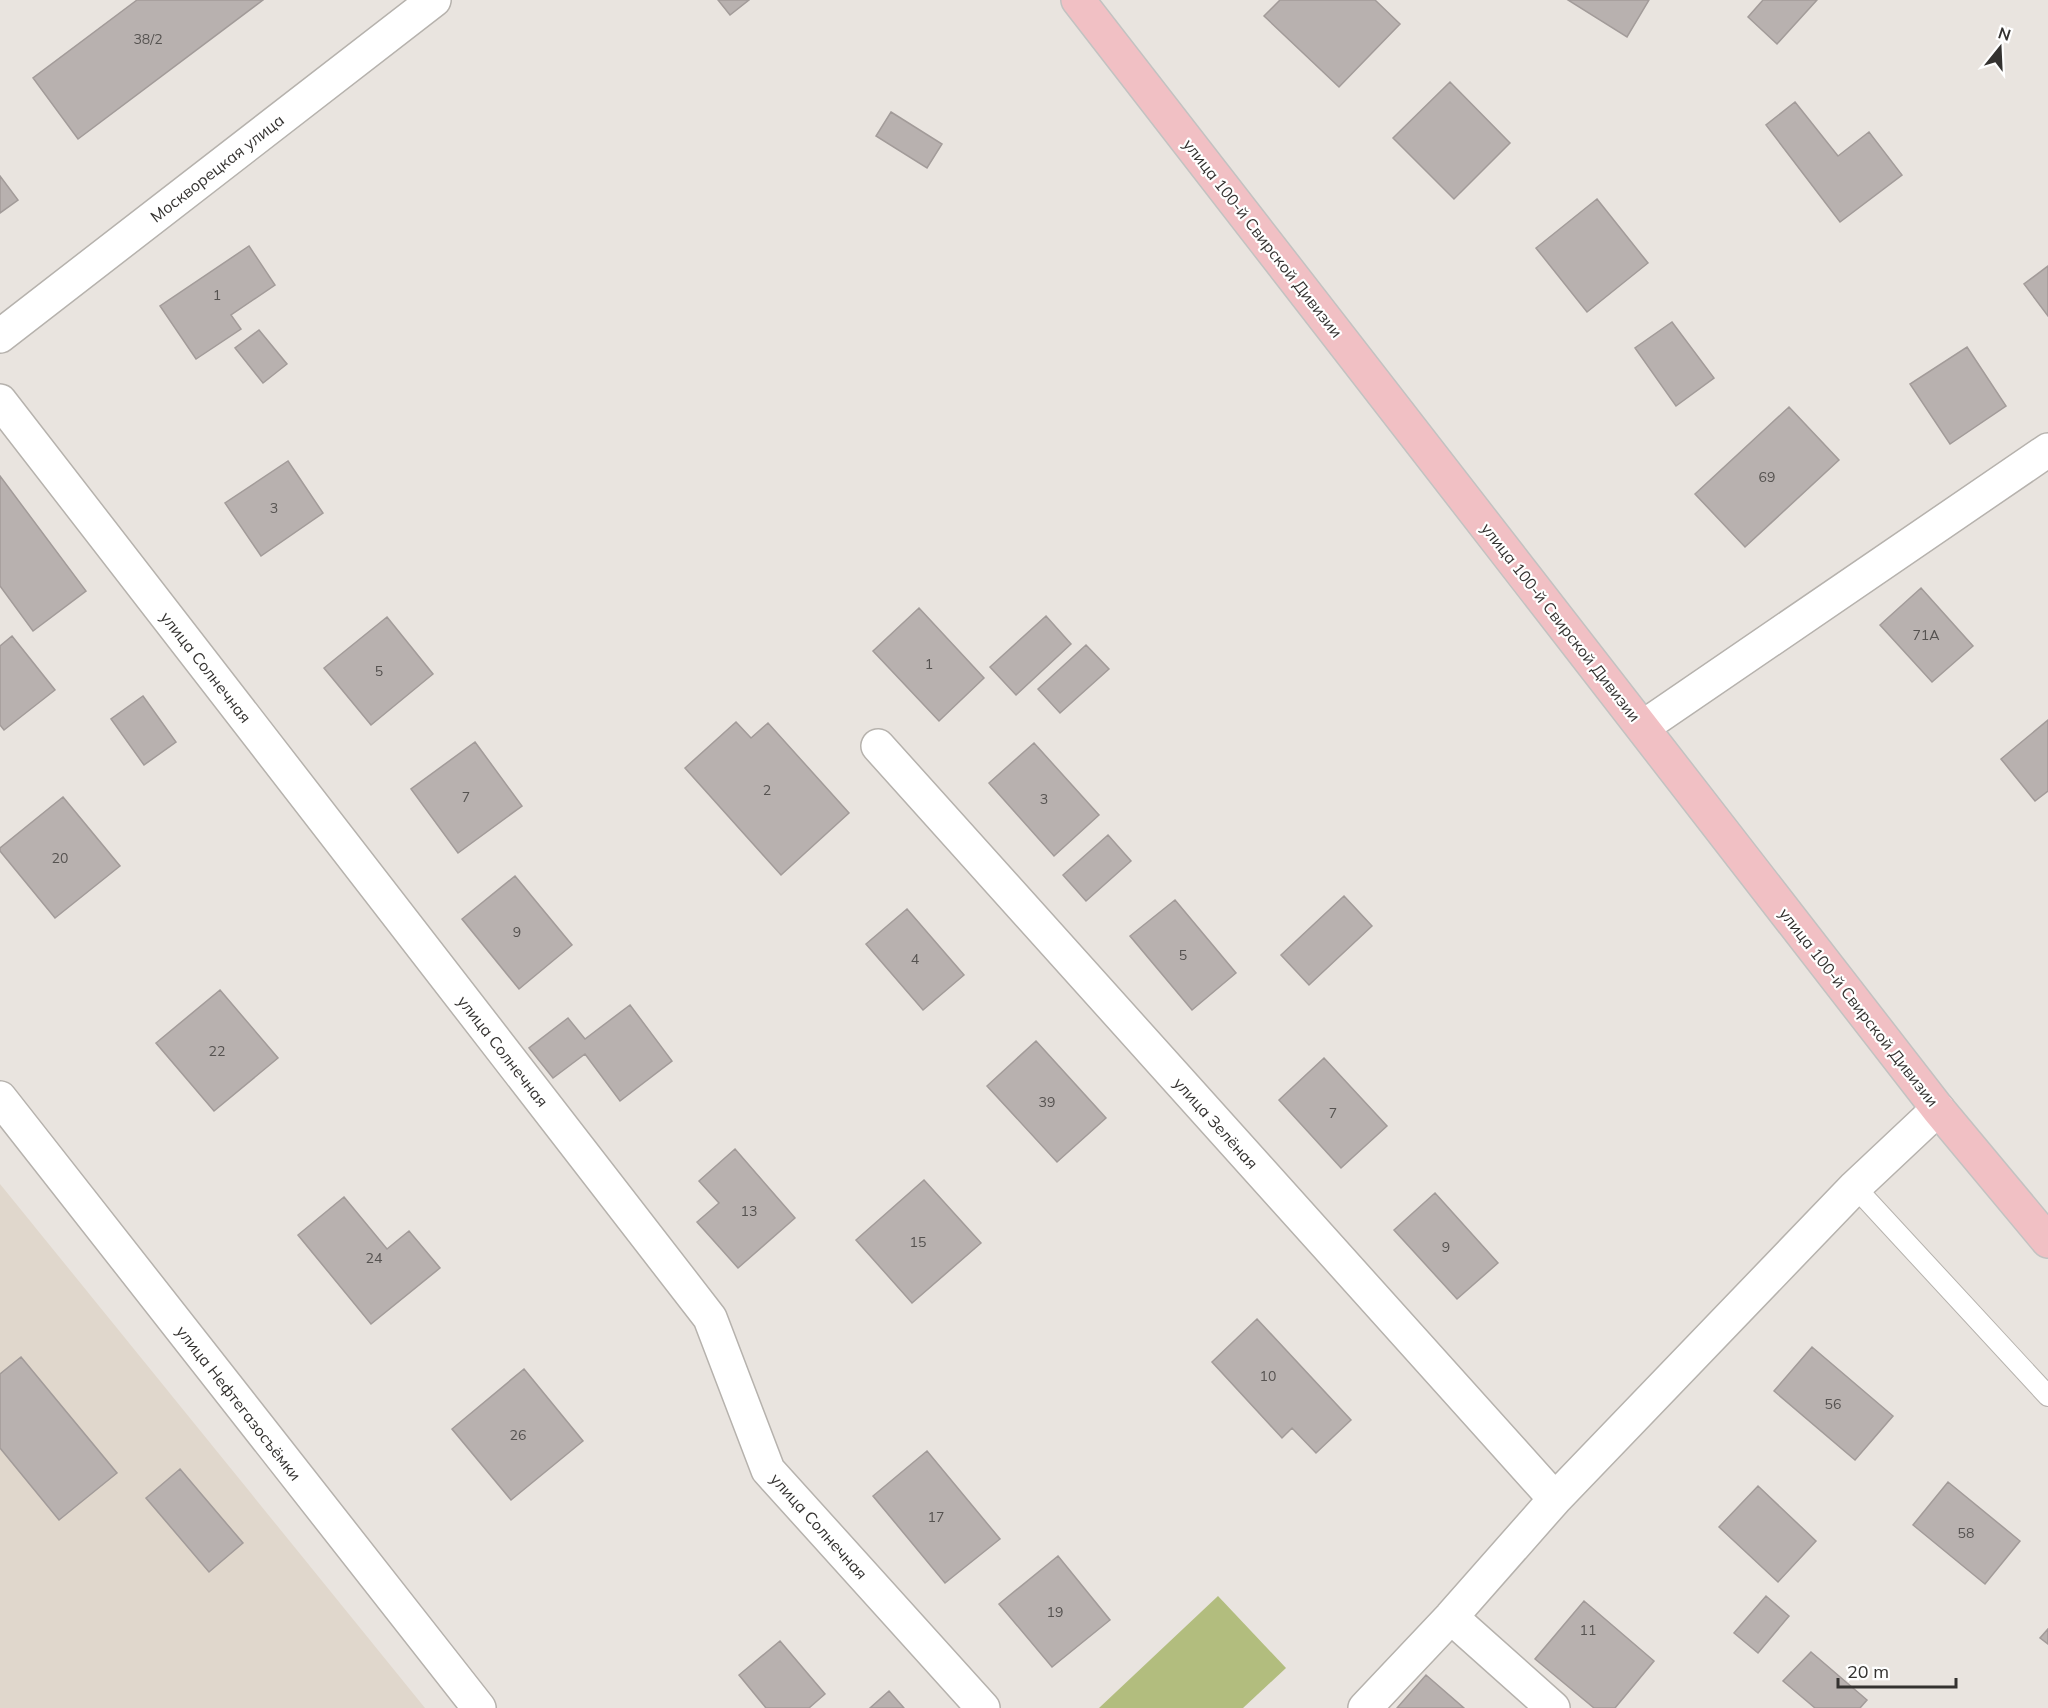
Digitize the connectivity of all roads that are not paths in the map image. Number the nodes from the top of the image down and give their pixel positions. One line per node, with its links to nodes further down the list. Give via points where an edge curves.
1 (434, 0): 3 (street, Москворецкая улица)
2 (1078, 0): 6 (main road, улица 100-й Свирской Дивизии)
3 (0, 336)
4 (0, 401): 16 (street, улица Солнечная, via 710,1318 768,1470)
5 (2048, 450): 6 (street)
6 (1643, 727): 9 (main road, улица 100-й Свирской Дивизии)
7 (878, 746): 13 (street, улица Зелёная)
8 (0, 1098): 15 (street, улица Нефтегазосъёмки)
9 (1938, 1110): 10 (street); 11 (main road, улица 100-й Свирской Дивизии)
10 (1855, 1187): 12 (lane); 13 (street)
11 (2048, 1241)
12 (2048, 1396)
13 (1555, 1499): 14 (street)
14 (1451, 1617): 17 (street); 18 (street)
15 (479, 1708)
16 (983, 1708)
17 (1365, 1708)
18 (1553, 1708)

